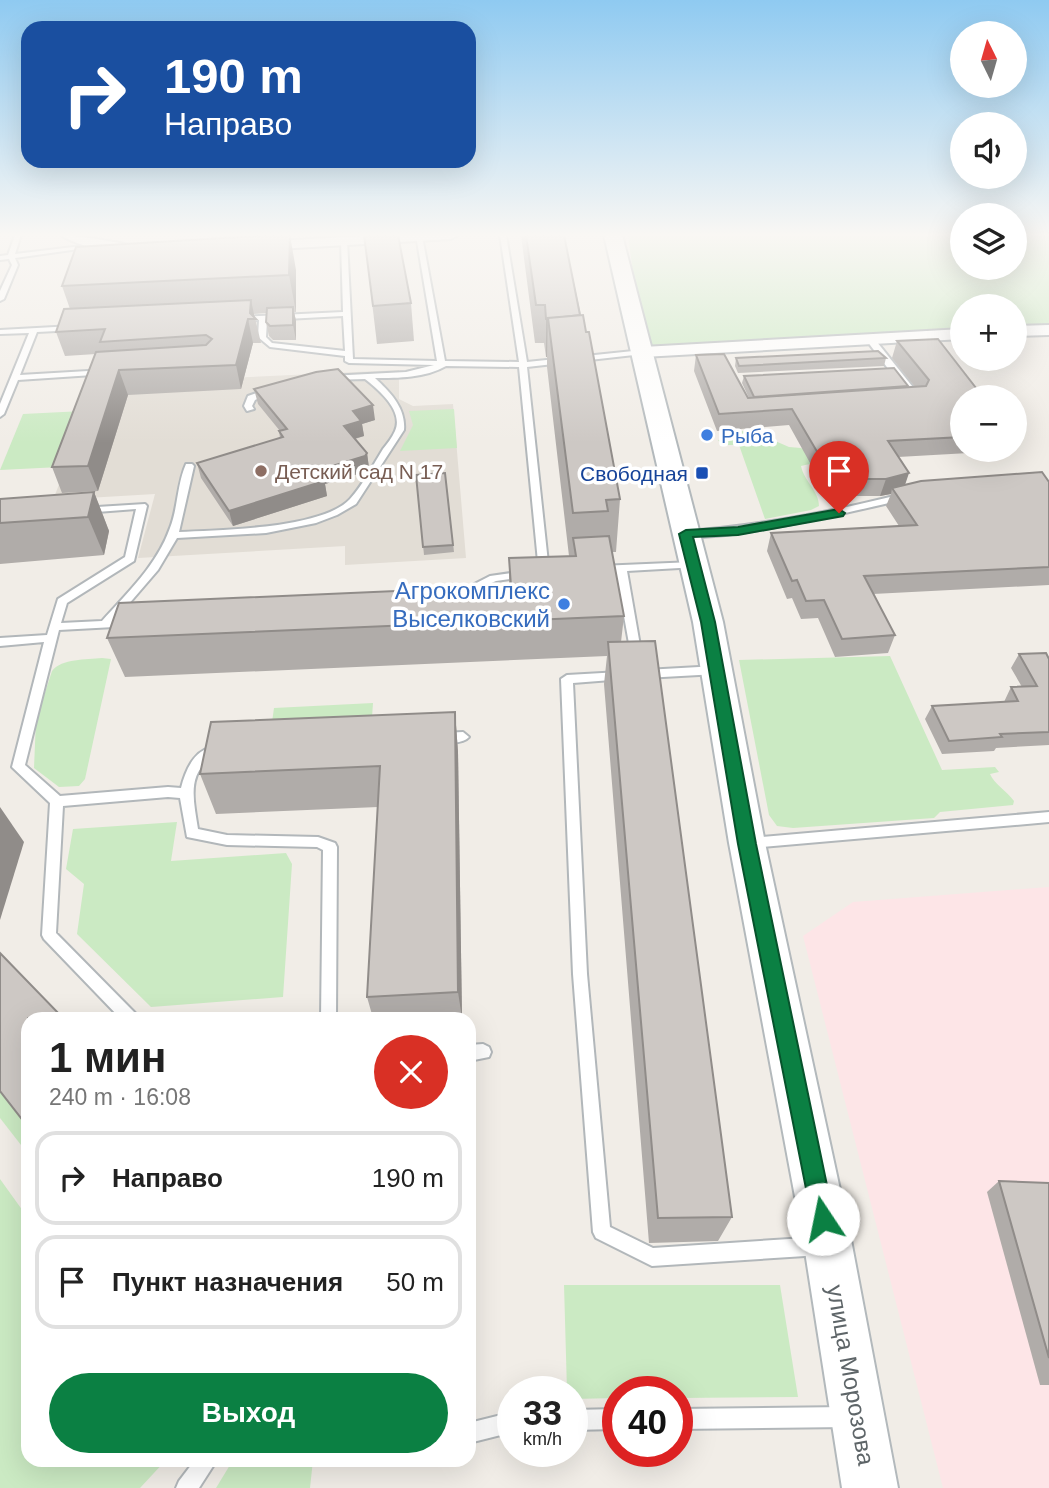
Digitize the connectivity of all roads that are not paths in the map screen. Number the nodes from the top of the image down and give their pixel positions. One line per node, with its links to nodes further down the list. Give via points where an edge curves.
1 (346, 304): 5 (lane)
2 (431, 304): 17 (lane)
3 (514, 304): 18 (lane)
4 (631, 304): 15 (street, улица Морозова)
5 (346, 314): 6 (lane); 16 (lane)
6 (262, 318): 7 (lane); 16 (lane, via 262,337 270,345)
7 (222, 320)
8 (88, 327): 9 (lane)
9 (34, 330): 12 (lane); 23 (lane)
10 (1049, 330): 11 (street)
11 (1027, 331)
12 (0, 332)
13 (950, 335): 14 (street)
14 (870, 339): 15 (street, via 720,352); 19 (lane)
15 (643, 352): 18 (lane); 32 (street, улица Морозова)
16 (348, 354): 17 (lane, via 349,361)
17 (442, 365): 18 (lane); 22 (lane, via 429,372)
18 (523, 365): 38 (lane)
19 (896, 370): 21 (lane); 26 (lane, via 918,398)
20 (116, 371): 23 (lane)
21 (882, 371)
22 (368, 376): 24 (lane); 33 (lane, via 402,421 353,502 280,527)
23 (15, 378): 28 (lane)
24 (317, 379)
25 (278, 389): 27 (lane, via 251,398)
26 (904, 399)
27 (250, 409)
28 (0, 414)
29 (189, 466): 33 (lane)
30 (917, 493): 32 (lane, via 738,531)
31 (77, 510): 42 (lane, via 142,506 130,559 62,601)
32 (686, 534): 34 (street, улица Морозова)
33 (172, 535): 41 (lane, via 158,563)
34 (693, 565): 35 (lane); 44 (street, улица Морозова)
35 (621, 568): 36 (lane); 45 (lane)
36 (582, 570)
37 (556, 571): 38 (lane)
38 (544, 572): 39 (lane, via 494,578)
39 (452, 598)
40 (144, 622): 41 (lane)
41 (104, 624): 42 (lane)
42 (53, 633): 43 (lane); 50 (lane, via 18,768)
43 (0, 642)
44 (717, 670): 45 (lane); 52 (street, улица Морозова)
45 (639, 674): 55 (lane, via 568,679 580,974 602,1232 652,1257)
46 (463, 737): 47 (lane)
47 (424, 739)
48 (233, 750): 49 (lane, via 219,750 197,760)
49 (186, 794): 50 (lane); 54 (lane, via 192,833 226,840 318,842 330,847)
50 (57, 801): 53 (lane, via 49,935)
51 (1049, 817): 52 (lane)
52 (747, 844): 55 (street, улица Морозова)
53 (124, 1012)
54 (328, 1012)
55 (828, 1245): 56 (street, улица Морозова)
56 (859, 1417): 57 (lane); 62 (street, улица Морозова)
57 (693, 1419)
58 (497, 1426): 59 (lane)
59 (476, 1431)
60 (202, 1467): 61 (lane)
61 (186, 1488)
62 (870, 1488)

